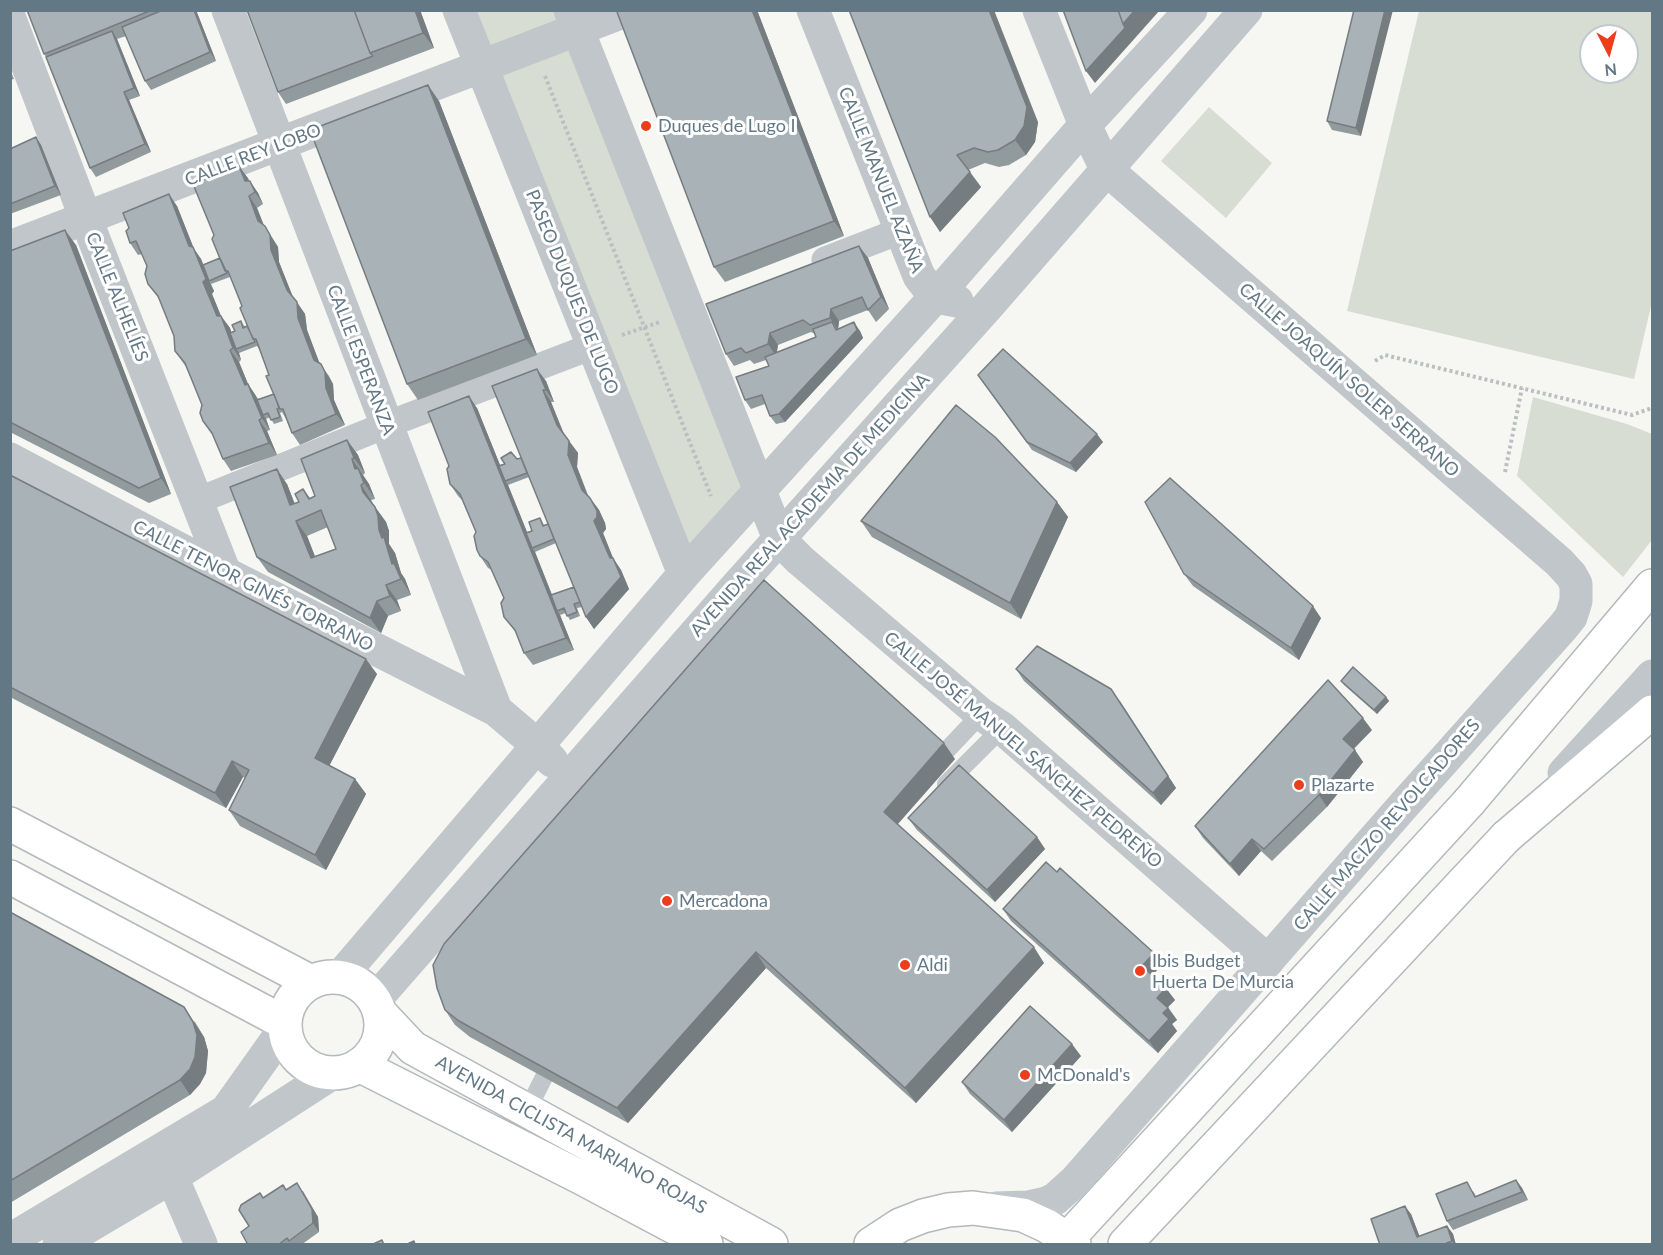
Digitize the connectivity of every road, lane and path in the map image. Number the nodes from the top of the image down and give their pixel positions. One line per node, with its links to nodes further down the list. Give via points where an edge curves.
1 (228, 10): 13 (street, CALLE ESPERANZA)
2 (459, 10): 11 (street, PASEO DUQUES DE LUGO)
3 (628, 10): 9 (street, CALLE REY LOBO)
4 (813, 10): 16 (street, CALLE MANUEL AZAÑA)
5 (1039, 10): 12 (street)
6 (1191, 10): 12 (street)
7 (1246, 10): 14 (street, AVENIDA REAL ACADEMIA DE MEDICINA)
8 (10, 19): 15 (street, CALLE ALHELÍES)
9 (574, 20): 10 (street, CALLE REY LOBO); 20 (street)
10 (533, 47): 11 (street, CALLE REY LOBO); 22 (path)
11 (481, 67): 13 (street, CALLE REY LOBO); 23 (street, PASEO DUQUES DE LUGO)
12 (1085, 125): 14 (street); 19 (street)
13 (278, 145): 15 (street, CALLE REY LOBO); 27 (street, CALLE ESPERANZA)
14 (1106, 169): 21 (street, AVENIDA REAL ACADEMIA DE MEDICINA); 24 (street, CALLE JOAQUÍN SOLER SERRANO)
15 (86, 219): 17 (street, CALLE REY LOBO); 30 (street, CALLE ALHELÍES)
16 (900, 231): 18 (street); 19 (street, CALLE MANUEL AZAÑA, via 919,276)
17 (10, 247)
18 (800, 269)
19 (935, 297): 21 (street); 29 (street)
20 (700, 307): 22 (path); 29 (street)
21 (987, 307): 33 (street, AVENIDA REAL ACADEMIA DE MEDICINA)
22 (644, 327): 23 (path); 32 (path)
23 (593, 346): 27 (street); 35 (street, PASEO DUQUES DE LUGO)
24 (1348, 379): 25 (path, via 1385,355); 31 (street, CALLE JOAQUÍN SOLER SERRANO)
25 (1522, 388): 26 (path, via 1632,415); 31 (path)
26 (1653, 408)
27 (386, 425): 30 (street); 41 (street, CALLE ESPERANZA)
28 (10, 459): 34 (street, CALLE TENOR GINÉS TORRANO)
29 (760, 492): 32 (street); 33 (street)
30 (197, 501): 34 (street, CALLE ALHELÍES)
31 (1498, 509): 38 (street, CALLE JOAQUÍN SOLER SERRANO, via 1571,575 1576,584)
32 (725, 530): 35 (street)
33 (779, 539): 37 (street, AVENIDA REAL ACADEMIA DE MEDICINA); 43 (street, CALLE JOSÉ MANUEL SÁNCHEZ PEDREÑO)
34 (225, 573): 41 (street, CALLE TENOR GINÉS TORRANO)
35 (684, 574): 37 (street); 44 (street)
36 (1653, 586): 48 (main road)
37 (735, 588): 46 (street, AVENIDA REAL ACADEMIA DE MEDICINA)
38 (1576, 601): 52 (street, CALLE MACIZO REVOLCADORES, via 1563,627)
39 (1653, 611): 48 (street)
40 (1653, 676): 50 (street)
41 (496, 710): 44 (street)
42 (1653, 712): 50 (main road)
43 (992, 721): 45 (lane, via 944,751); 47 (lane); 52 (street, CALLE JOSÉ MANUEL SÁNCHEZ PEDREÑO)
44 (537, 745): 46 (street); 53 (street)
45 (922, 777)
46 (568, 779): 54 (street, AVENIDA REAL ACADEMIA DE MEDICINA, via 540,828)
47 (935, 796)
48 (1469, 802): 63 (main road)
49 (10, 824): 53 (main road)
50 (1506, 837): 69 (main road)
51 (10, 878): 55 (main road)
52 (1268, 961): 61 (street, CALLE MACIZO REVOLCADORES, via 1183,1041 1075,1181 1055,1199 1037,1206)
53 (325, 979): 54 (main road, via 354,981 366,989); 55 (main road, via 301,989 292,999)
54 (378, 1007): 57 (main road, via 378,1043 370,1056); 58 (main road, AVENIDA CICLISTA MARIANO ROJAS, via 413,1048)
55 (285, 1026): 57 (main road, via 287,1040 300,1060 310,1067); 59 (street, via 226,1111)
56 (566, 1044): 58 (lane, via 556,1038)
57 (346, 1069): 60 (street); 66 (main road, AVENIDA CICLISTA MARIANO ROJAS, via 582,1178)
58 (528, 1112): 67 (main road, AVENIDA CICLISTA MARIANO ROJAS)
59 (168, 1146): 60 (lane); 62 (street)
60 (172, 1177): 64 (street); 65 (street)
61 (973, 1208): 63 (main road, via 1023,1215 1047,1226); 68 (main road, via 923,1216 900,1225)
62 (10, 1240)
63 (1068, 1243)
64 (59, 1245)
65 (201, 1245)
66 (706, 1245)
67 (771, 1245)
68 (871, 1245)
69 (1125, 1245)

